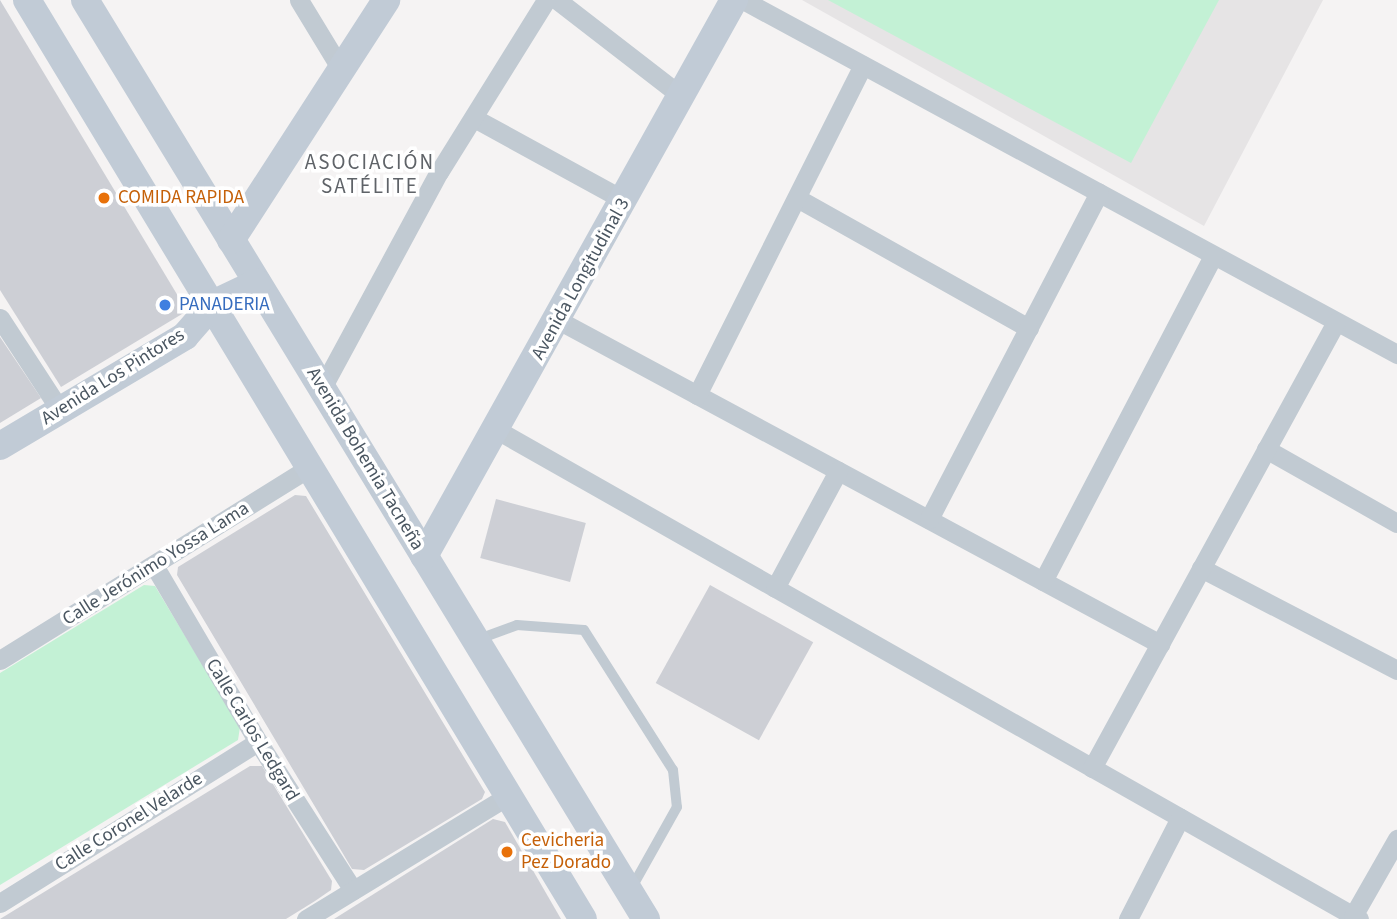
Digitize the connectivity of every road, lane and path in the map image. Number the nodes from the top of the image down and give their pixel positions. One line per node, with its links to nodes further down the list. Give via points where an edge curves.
1 (27, 0): 19 (main road)
2 (85, 0): 16 (main road, Avenida Bohemia Tacneña)
3 (299, 0): 10 (street)
4 (386, 0): 10 (main road)
5 (545, 0): 12 (street)
6 (557, 0): 11 (street)
7 (734, 0): 11 (main road, Avenida Longitudinal 3)
8 (743, 0): 9 (street)
9 (863, 65): 13 (street); 14 (street)
10 (341, 69): 16 (main road)
11 (681, 96): 15 (main road, Avenida Longitudinal 3)
12 (474, 118): 15 (street); 25 (street, via 439,172)
13 (1098, 193): 17 (street); 23 (street)
14 (797, 198): 23 (street); 26 (street)
15 (624, 200): 21 (main road, Avenida Longitudinal 3)
16 (231, 240): 18 (main road, Avenida Bohemia Tacneña)
17 (1213, 256): 22 (street); 38 (street)
18 (257, 283): 19 (main road, Avenida Los Pintores); 25 (main road, Avenida Bohemia Tacneña)
19 (213, 304): 27 (main road, Avenida Los Pintores, via 185,336); 31 (main road)
20 (0, 318): 27 (street)
21 (558, 320): 26 (street); 28 (main road, Avenida Longitudinal 3)
22 (1336, 322): 24 (street); 30 (street)
23 (1028, 328): 33 (street)
24 (1397, 354)
25 (322, 388): 35 (main road, Avenida Bohemia Tacneña)
26 (697, 395): 32 (street)
27 (60, 410): 29 (main road, Avenida Los Pintores)
28 (497, 430): 35 (main road, Avenida Longitudinal 3); 39 (street)
29 (0, 446)
30 (1266, 449): 34 (street); 37 (street)
31 (310, 467): 36 (street, Calle Jerónimo Yossa Lama); 46 (main road)
32 (838, 471): 33 (street); 39 (street)
33 (929, 519): 38 (street)
34 (1397, 523)
35 (424, 556): 40 (main road, Avenida Bohemia Tacneña)
36 (155, 567): 42 (street, Calle Jerónimo Yossa Lama); 44 (street, Calle Carlos Ledgard)
37 (1201, 568): 41 (street); 43 (street)
38 (1043, 581): 41 (street)
39 (775, 588): 45 (street)
40 (476, 641): 50 (main road, Avenida Bohemia Tacneña); 50 (lane, via 517,625 584,630 673,770 677,807)
41 (1160, 644): 45 (street)
42 (0, 660)
43 (1397, 670)
44 (258, 742): 49 (street, Calle Carlos Ledgard); 51 (street, Calle Coronel Velarde)
45 (1092, 768): 47 (street)
46 (509, 795): 49 (street); 54 (main road)
47 (1180, 818): 52 (street); 56 (street)
48 (1397, 839): 52 (street)
49 (353, 890): 53 (street)
50 (629, 892): 55 (main road, Avenida Bohemia Tacneña)
51 (0, 903)
52 (1356, 917)
53 (306, 919)
54 (583, 919)
55 (646, 919)
56 (1128, 919)

